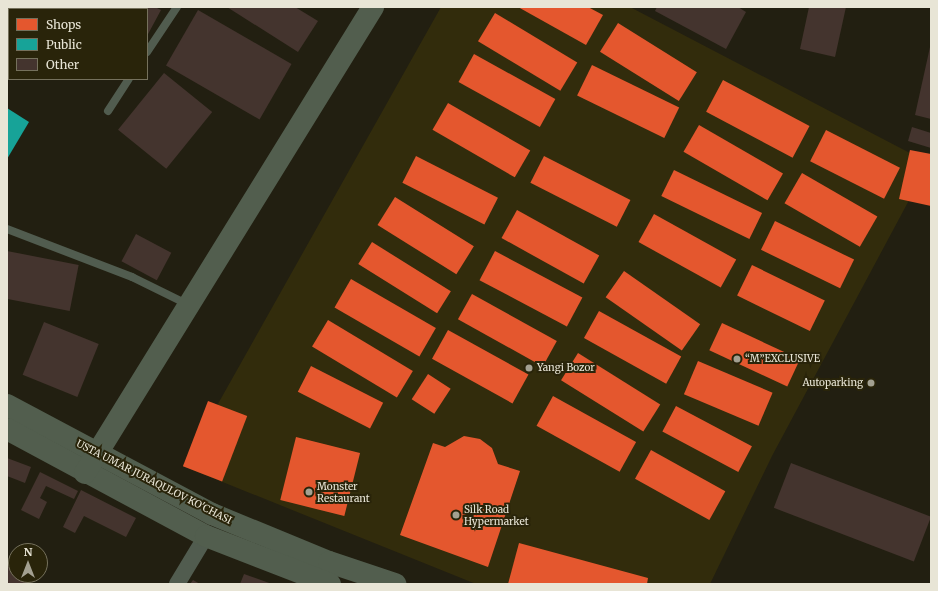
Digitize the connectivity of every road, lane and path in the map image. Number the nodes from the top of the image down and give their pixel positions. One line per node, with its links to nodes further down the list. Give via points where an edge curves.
1 (177, 7): 3 (lane)
2 (371, 8): 7 (main road)
3 (148, 50)
4 (128, 80): 5 (lane)
5 (108, 111)
6 (7, 229): 7 (lane, via 132,277)
7 (189, 306): 10 (main road)
8 (7, 405): 10 (main road, USTA UMAR JURAQULOV KO'CHASI)
9 (7, 429): 11 (main road)
10 (96, 454): 11 (main road); 15 (main road, USTA UMAR JURAQULOV KO'CHASI, via 212,514 329,562)
11 (85, 473): 12 (main road)
12 (206, 536): 13 (street); 14 (main road)
13 (177, 584)
14 (330, 584)
15 (395, 584)

